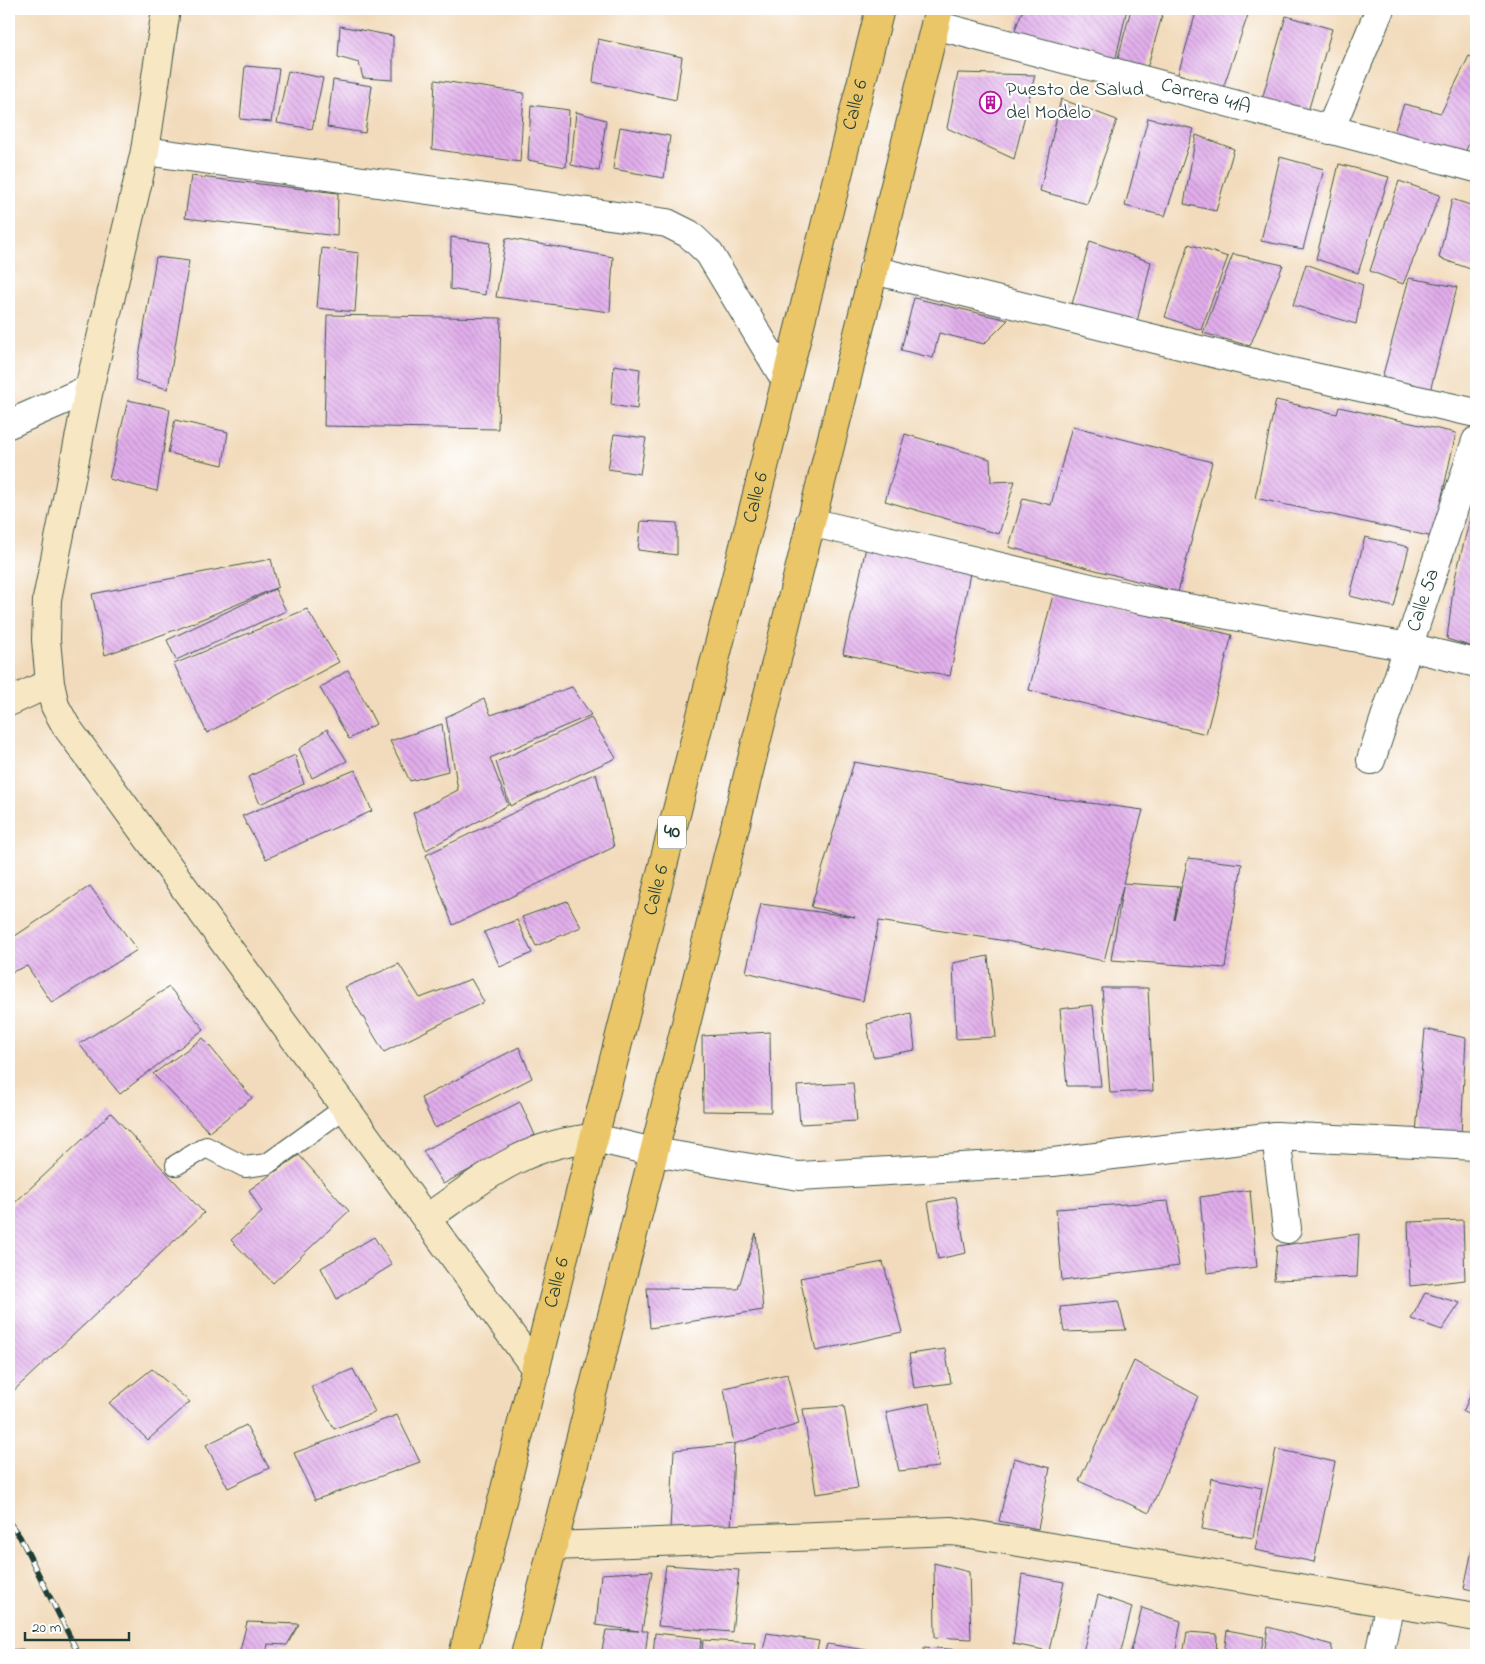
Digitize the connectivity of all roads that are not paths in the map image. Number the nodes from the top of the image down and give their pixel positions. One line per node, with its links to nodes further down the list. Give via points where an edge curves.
1 (166, 9): 6 (main road)
2 (880, 9): 9 (highway, Calle 6 / 40)
3 (1380, 9): 5 (street)
4 (937, 17): 5 (street, Carrera 41A); 8 (highway)
5 (1330, 130): 7 (street, Carrera 41A)
6 (145, 150): 9 (street, via 667,223 689,234 709,253); 10 (main road)
7 (1476, 168)
8 (873, 270): 11 (street, via 1274,368); 14 (highway)
9 (786, 381): 22 (highway, Calle 6 / 40)
10 (89, 389): 12 (street); 17 (main road, via 47,599)
11 (1476, 413)
12 (9, 424)
13 (1476, 441): 15 (street, Calle 5a)
14 (810, 522): 15 (street, via 1137,599); 24 (highway)
15 (1409, 647): 16 (street); 19 (street, Calle 5a)
16 (1476, 663)
17 (50, 684): 18 (main road); 20 (main road, via 55,706 66,726)
18 (9, 702)
19 (1371, 760)
20 (346, 1107): 25 (lane, via 268,1164 245,1167 206,1147); 26 (main road)
21 (1276, 1136): 23 (street); 24 (street, via 1053,1162 799,1176); 27 (street)
22 (595, 1138): 24 (street); 26 (main road, via 540,1147 498,1168); 28 (highway, Calle 6 / 40)
23 (1476, 1146)
24 (654, 1152): 29 (highway)
25 (176, 1165)
26 (427, 1218): 28 (main road)
27 (1287, 1229)
28 (536, 1369): 32 (highway, Calle 6 / 40)
29 (552, 1546): 30 (main road, via 952,1531); 33 (highway)
30 (1390, 1603): 31 (main road); 34 (street)
31 (1476, 1617)
32 (464, 1655)
33 (525, 1655)
34 (1379, 1655)

